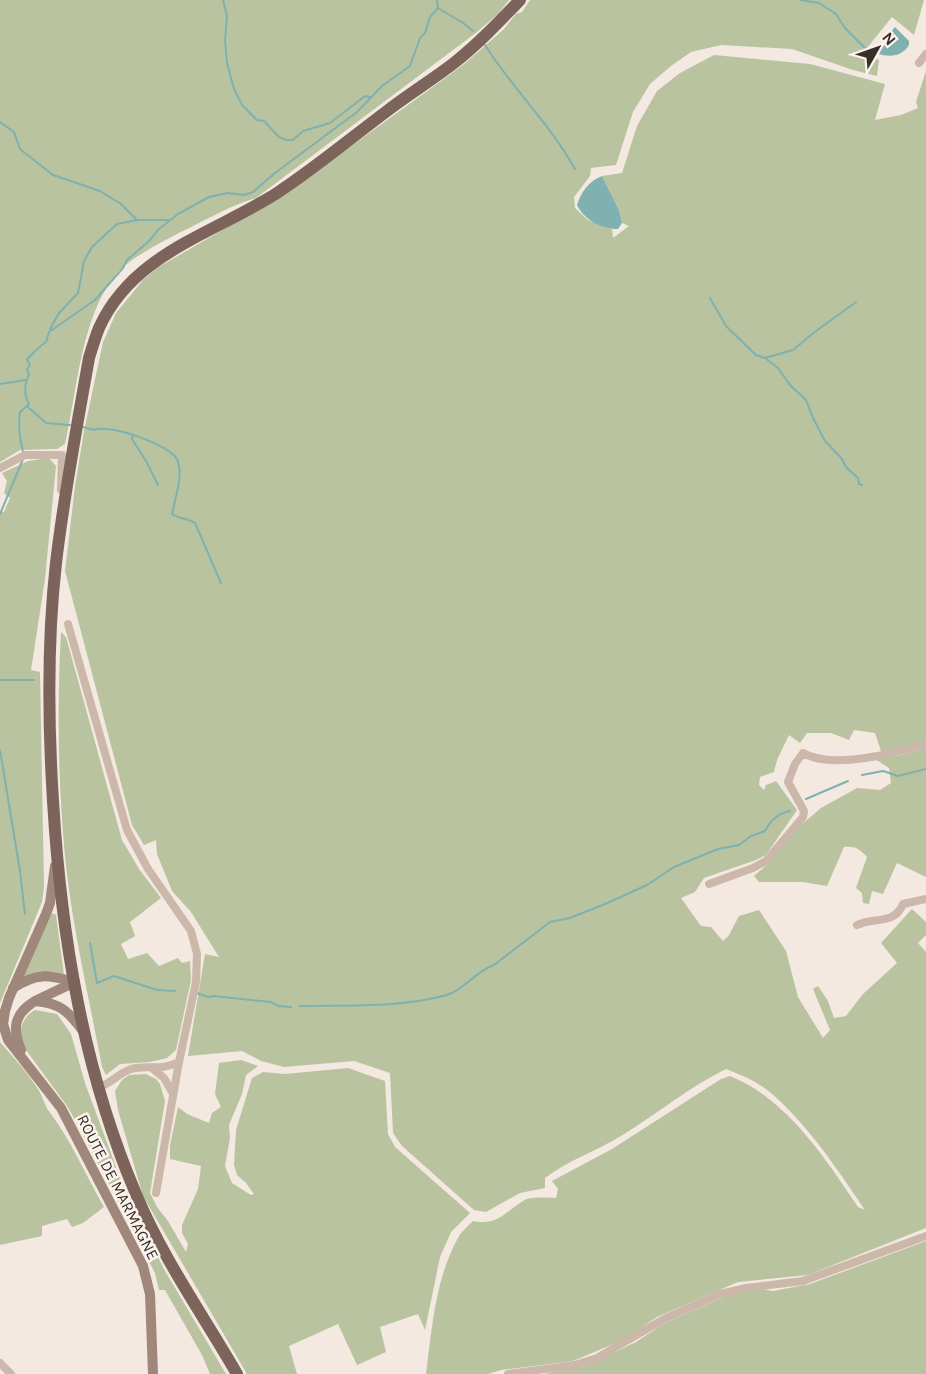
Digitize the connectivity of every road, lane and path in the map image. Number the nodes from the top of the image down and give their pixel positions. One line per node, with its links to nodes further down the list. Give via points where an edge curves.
1 (520, 0): 4 (main road, via 454,63 300,177 141,270 124,288 99,328 89,358)
2 (926, 54): 3 (street)
3 (919, 63)
4 (74, 442): 5 (street); 7 (main road)
5 (62, 454): 6 (street, via 25,455); 7 (street)
6 (0, 468)
7 (64, 504): 10 (main road, via 56,563 49,682)
8 (68, 624): 19 (street, via 127,830 148,869 191,931 197,954 196,982)
9 (926, 744): 11 (street, via 898,753 838,759 803,753 788,782 804,811 803,817 766,861)
10 (56, 860): 14 (main road); 15 (main road, ROUTE DE MARMAGNE, via 50,903)
11 (709, 884)
12 (926, 899): 13 (street, via 903,904 900,911 883,921 867,920)
13 (857, 925)
14 (75, 982): 15 (main road, via 43,975); 16 (main road, ROUTE DE MARMAGNE); 17 (main road)
15 (12, 989): 18 (main road, ROUTE DE MARMAGNE, via 3,1024 8,1040)
16 (35, 1001): 17 (main road, via 58,1006); 18 (main road, ROUTE DE MARMAGNE, via 22,1011 16,1027)
17 (83, 1030): 21 (main road)
18 (25, 1062): 27 (main road, ROUTE DE MARMAGNE, via 70,1123 142,1266 150,1294)
19 (178, 1062): 20 (street); 22 (street)
20 (153, 1069): 21 (street, via 129,1070); 22 (street, via 170,1085)
21 (98, 1088): 28 (main road, via 136,1196 162,1248)
22 (173, 1096): 23 (street)
23 (156, 1193)
24 (926, 1236): 29 (street, via 802,1281 720,1294 664,1319 597,1358)
25 (0, 1363): 26 (street)
26 (11, 1374)
27 (153, 1374)
28 (237, 1374)
29 (508, 1374)

